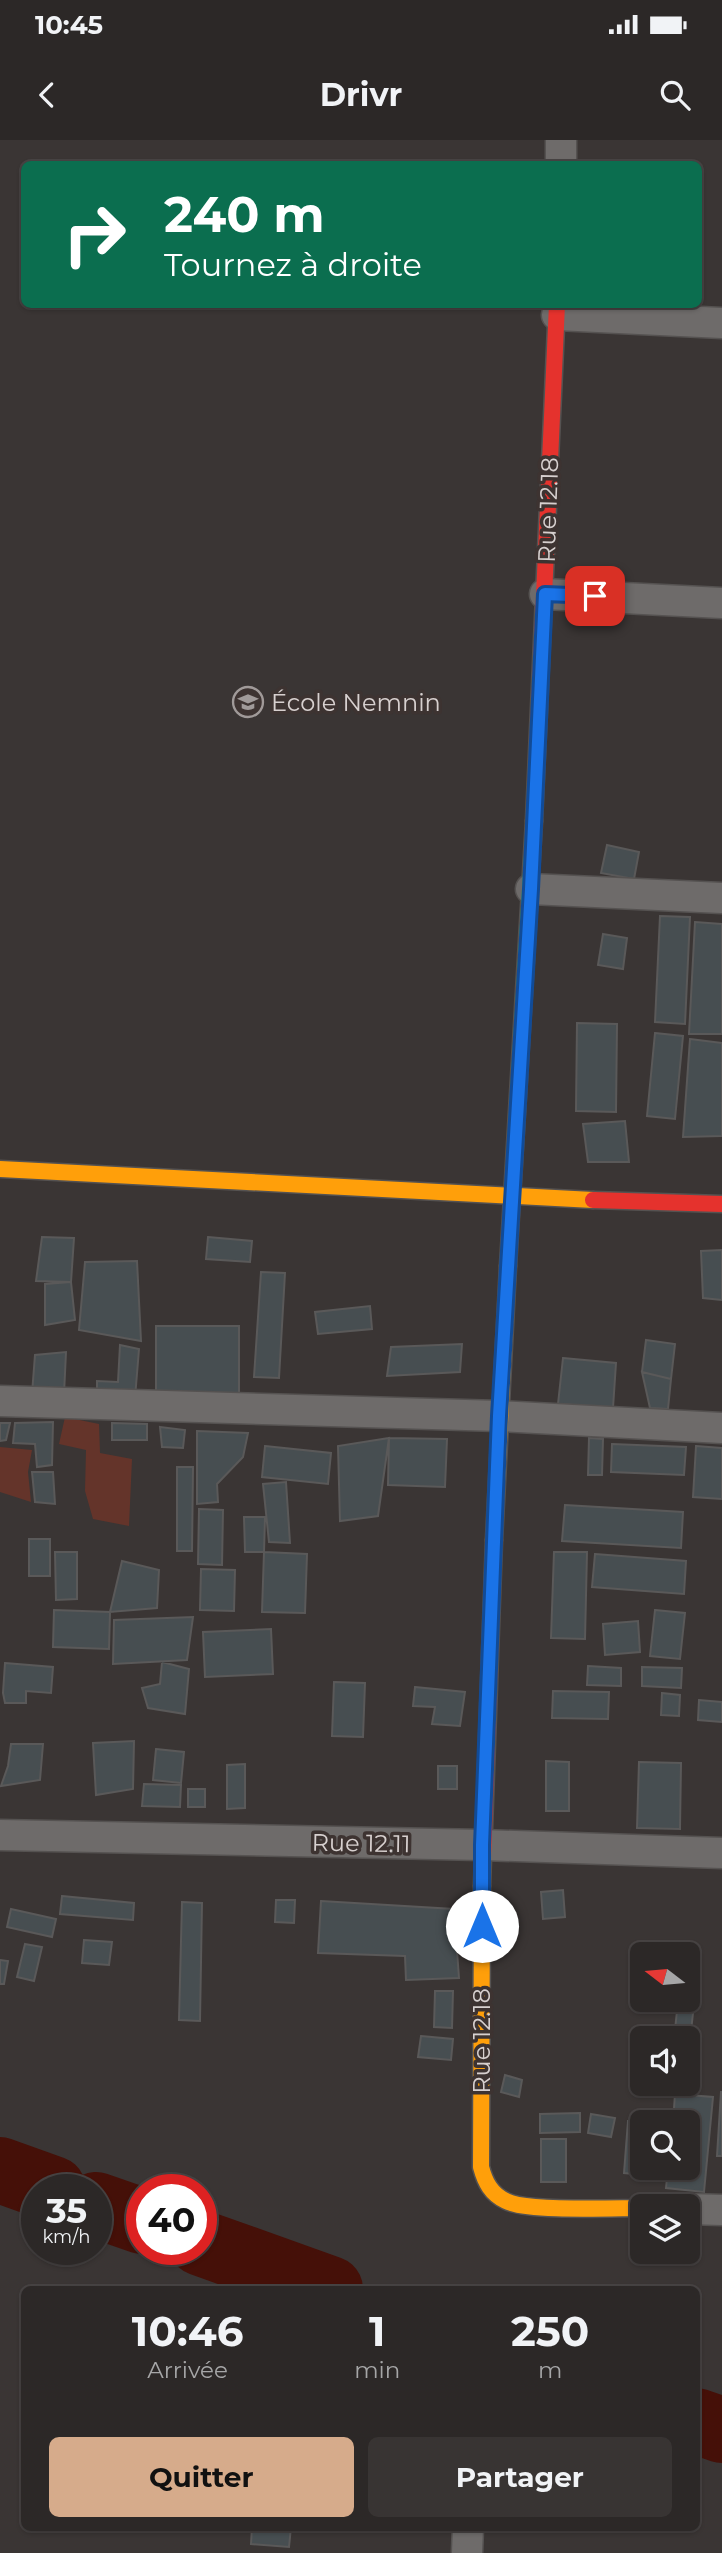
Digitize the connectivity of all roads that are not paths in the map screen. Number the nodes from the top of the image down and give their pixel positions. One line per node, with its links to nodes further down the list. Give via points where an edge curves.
1 (561, 140): 2 (street)
2 (561, 161)
3 (557, 310): 4 (street); 5 (street, Rue 12.18)
4 (722, 323)
5 (545, 594): 6 (street); 7 (street, Rue 12.18)
6 (722, 603)
7 (531, 889): 8 (street); 10 (street, Rue 12.18)
8 (722, 898)
9 (0, 1169): 10 (street)
10 (512, 1197): 11 (street); 13 (street, Rue 12.18)
11 (722, 1204)
12 (0, 1401): 13 (street)
13 (499, 1416): 14 (street); 16 (street, Rue 12.18)
14 (722, 1428)
15 (0, 1835): 16 (street, Rue 12.11)
16 (482, 1845): 17 (street, Rue 12.11); 18 (street, Rue 12.18, via 481,2167 485,2183 492,2193 517,2206)
17 (722, 1853)
18 (630, 2208)
19 (700, 2209): 20 (street)
20 (722, 2210)
21 (468, 2531): 22 (street)
22 (467, 2553)

